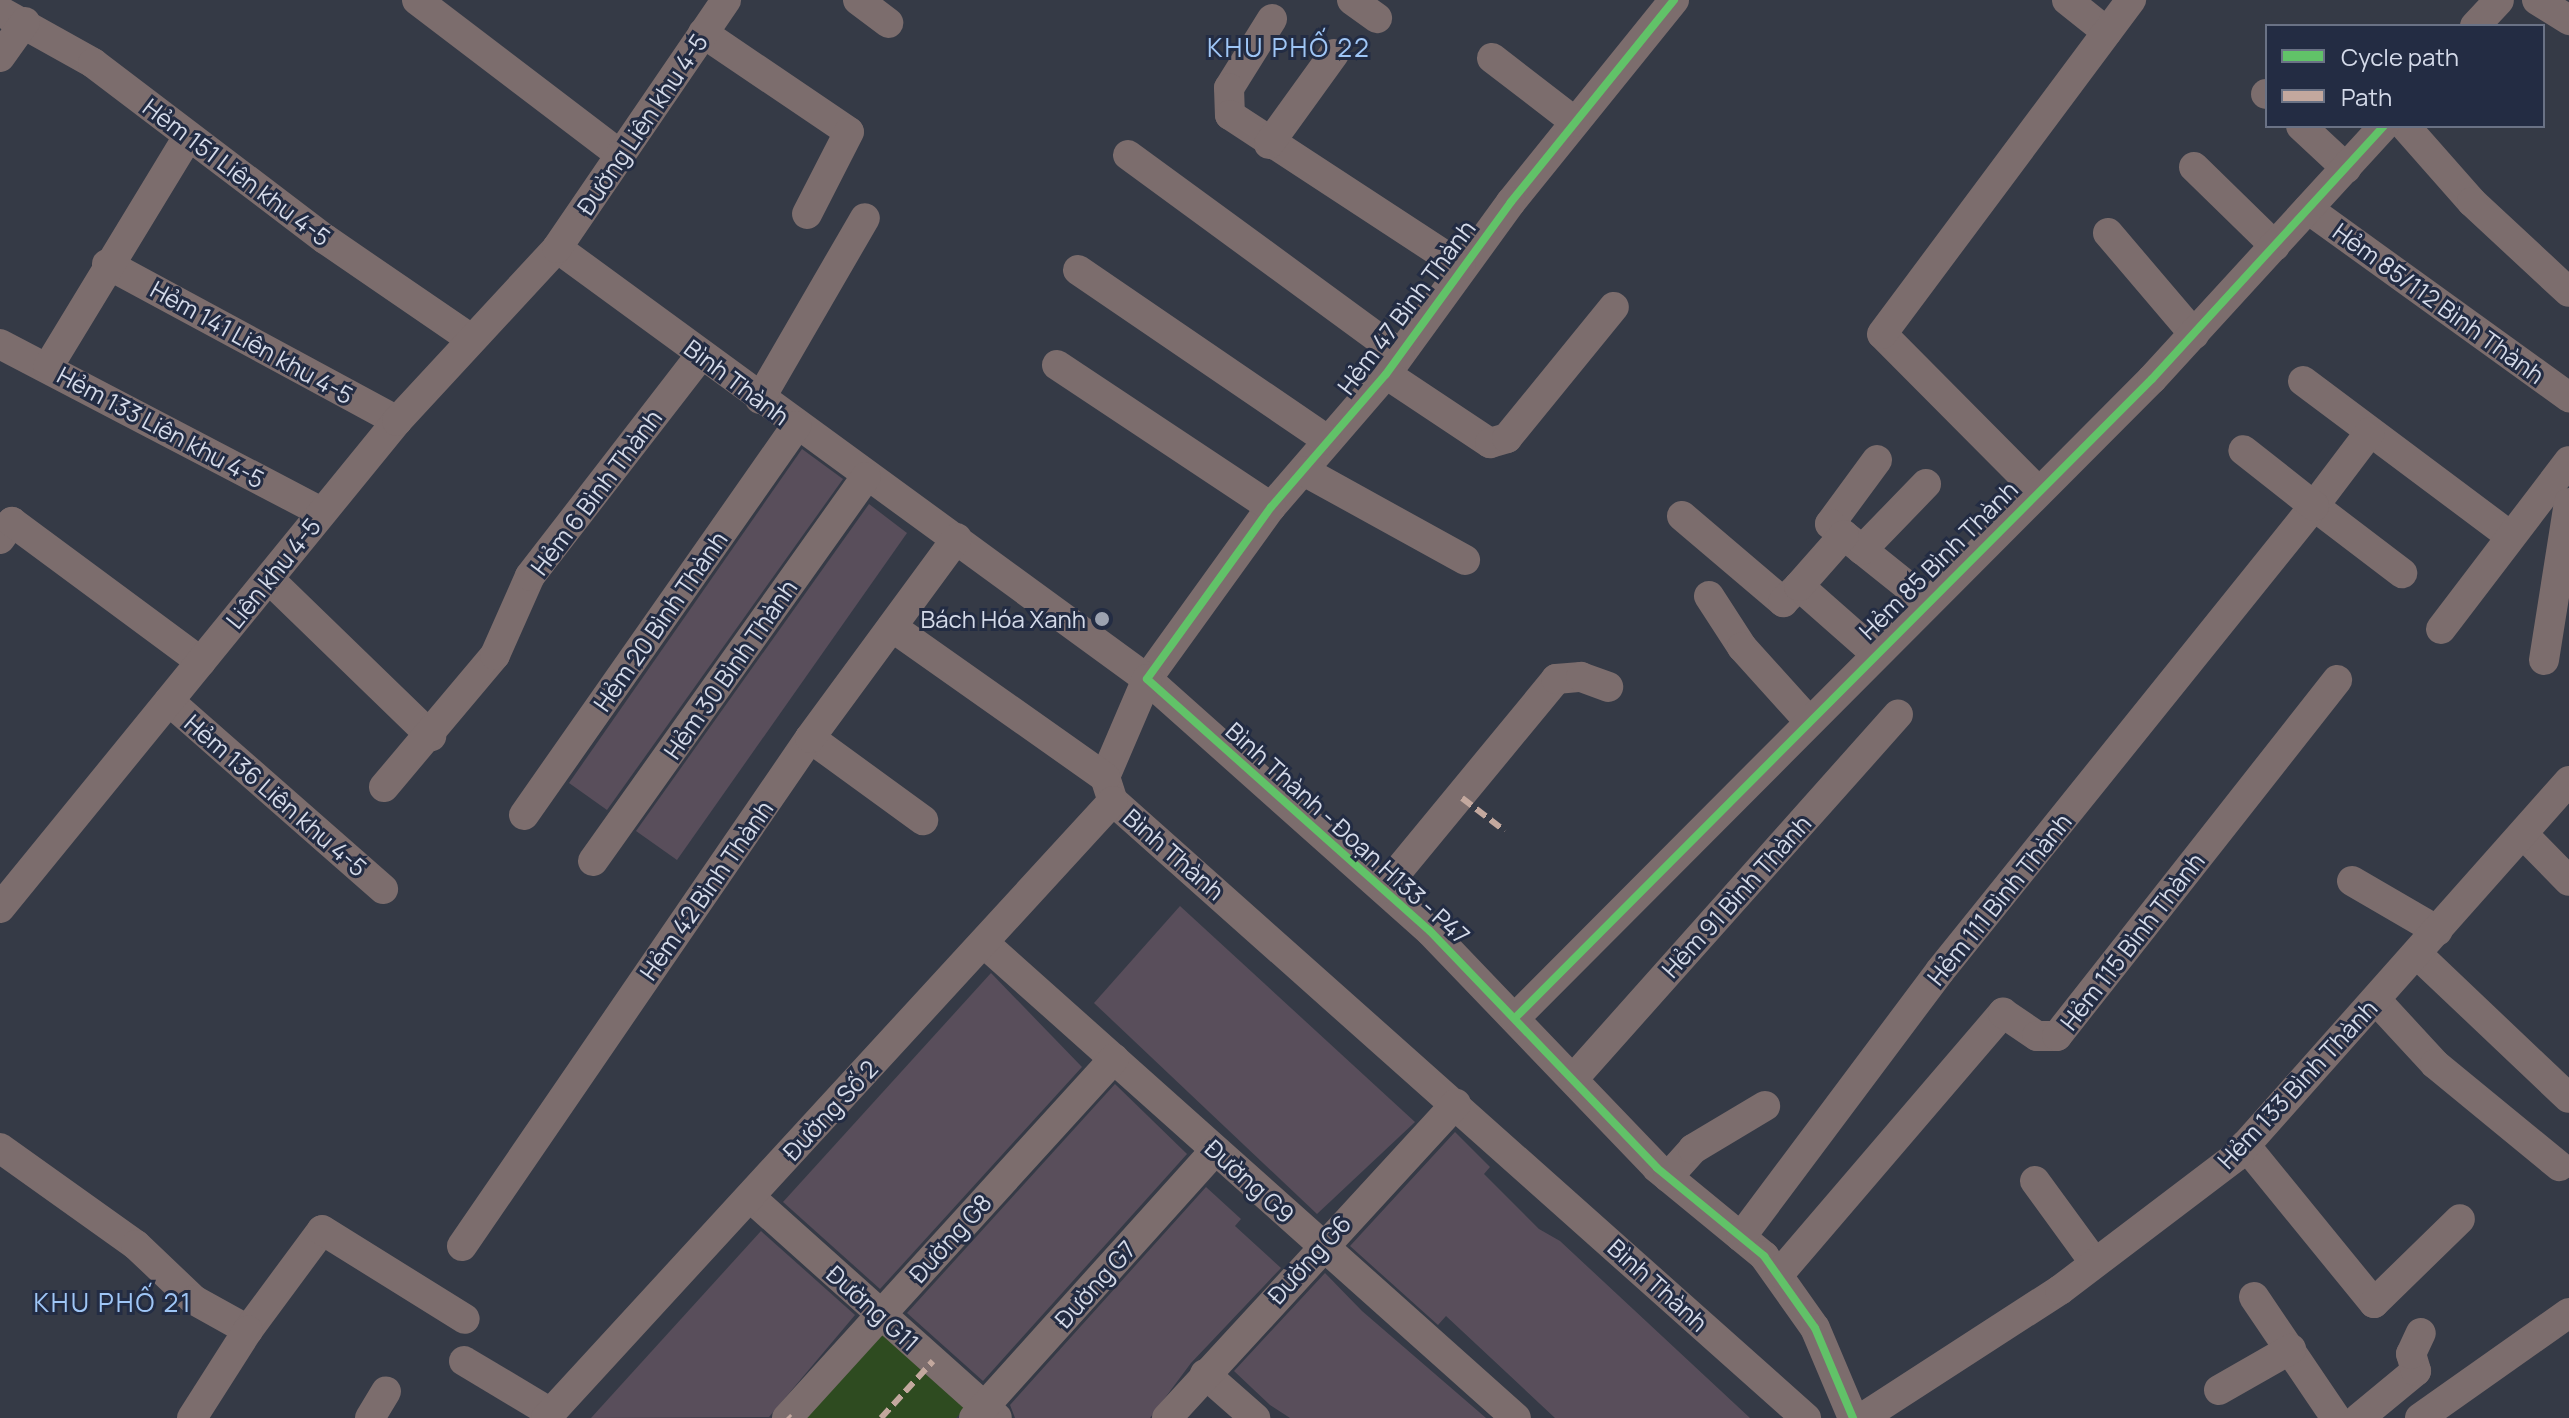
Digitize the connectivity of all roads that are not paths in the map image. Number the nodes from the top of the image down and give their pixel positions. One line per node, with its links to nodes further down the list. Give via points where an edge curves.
1 (417, 0): 10 (street)
2 (726, 0): 18 (street, Đường Liên khu 4-5)
3 (858, 0): 15 (street)
4 (1352, 0): 12 (street)
5 (1674, 0): 22 (street, Hẻm 47 Bình Thành)
6 (2067, 0): 17 (street)
7 (2131, 0): 17 (street)
8 (2499, 0): 16 (street)
9 (2537, 0): 14 (street)
10 (454, 11): 28 (street)
11 (12, 16): 20 (street); 26 (street, Hẻm 151 Liên khu 4-5, via 93,63)
12 (1377, 18)
13 (1272, 19): 27 (street, via 1229,88 1230,115)
14 (2569, 20)
15 (888, 23)
16 (2477, 24)
17 (2107, 32): 63 (street, via 1882,334)
18 (703, 33): 28 (street, Đường Liên khu 4-5); 33 (street, via 849,132)
19 (1334, 54): 27 (street)
20 (0, 57)
21 (1492, 58): 22 (street)
22 (1575, 122): 39 (street, Hẻm 47 Bình Thành)
23 (2303, 128): 31 (street)
24 (2382, 128): 31 (street, Hẻm 85 Bình Thành)
25 (2407, 128): 41 (street, via 2472,202)
26 (188, 137): 38 (street); 44 (street, Hẻm 151 Liên khu 4-5)
27 (1269, 144): 39 (street)
28 (619, 154): 37 (street, Đường Liên khu 4-5)
29 (1128, 155): 47 (street)
30 (2194, 167): 36 (street)
31 (2346, 168): 32 (street, Hẻm 85 Bình Thành)
32 (2308, 209): 36 (street, Hẻm 85 Bình Thành); 51 (street, Hẻm 85/112 Bình Thành)
33 (807, 214)
34 (865, 218): 52 (street)
35 (2108, 233): 43 (street)
36 (2275, 246): 43 (street, Hẻm 85 Bình Thành)
37 (557, 248): 44 (street, Liên khu 4-5); 46 (street, Bình Thành)
38 (107, 264): 49 (street); 53 (street, Hẻm 141 Liên khu 4-5)
39 (1461, 266): 47 (street, Hẻm 47 Bình Thành)
40 (1078, 270): 56 (street)
41 (2569, 292)
42 (1614, 307): 47 (street, via 1507,438 1490,443)
43 (2194, 334): 63 (street, Hẻm 85 Bình Thành)
44 (471, 339): 53 (street, Liên khu 4-5)
45 (0, 344): 49 (street, Hẻm 133 Liên khu 4-5)
46 (701, 355): 52 (street, Bình Thành); 90 (street, Hẻm 6 Bình Thành, via 530,576 495,655)
47 (1393, 364): 56 (street, Hẻm 47 Bình Thành)
48 (1057, 365): 66 (street)
49 (48, 367): 67 (street, Hẻm 133 Liên khu 4-5)
50 (2303, 381): 55 (street)
51 (2569, 397)
52 (760, 399): 54 (street, Bình Thành)
53 (397, 421): 67 (street, Liên khu 4-5)
54 (796, 426): 61 (street, Bình Thành); 95 (street, Hẻm 20 Bình Thành)
55 (2370, 432): 65 (street); 69 (street)
56 (1327, 440): 60 (street, Hẻm 47 Bình Thành)
57 (2243, 450): 65 (street)
58 (1877, 460): 72 (street, via 1830,524)
59 (2569, 461): 69 (street)
60 (1304, 471): 66 (street, Hẻm 47 Bình Thành); 73 (street)
61 (866, 477): 70 (street, Bình Thành); 98 (street, Hẻm 30 Bình Thành)
62 (1926, 484): 72 (street)
63 (2036, 489): 78 (street, Hẻm 85 Bình Thành)
64 (2569, 503): 82 (street)
65 (2314, 506): 74 (street); 122 (street, Hẻm 111 Bình Thành, via 1940,971)
66 (1271, 507): 84 (street, Hẻm 47 Bình Thành)
67 (321, 512): 75 (street, Liên khu 4-5)
68 (1682, 516): 76 (street, via 1785,603)
69 (2509, 535): 80 (street)
70 (957, 538): 79 (street, Hẻm 42 Bình Thành); 84 (street, Bình Thành)
71 (0, 539): 83 (street, via 12,522)
72 (1853, 542): 76 (street); 78 (street)
73 (1465, 560)
74 (2402, 573)
75 (269, 579): 83 (street, Liên khu 4-5); 90 (street)
76 (1799, 586): 81 (street)
77 (1709, 596): 89 (street, via 1742,647)
78 (1926, 601): 81 (street, Hẻm 85 Bình Thành)
79 (892, 627): 91 (street, Hẻm 42 Bình Thành); 94 (street, Bình Thành)
80 (2441, 629)
81 (1875, 653): 89 (street, Hẻm 85 Bình Thành)
82 (2544, 660)
83 (201, 662): 87 (street, Liên khu 4-5)
84 (1147, 679): 94 (street); 101 (street, Bình Thành - Đoạn H133 - P47)
85 (2337, 680): 126 (street, Hẻm 115 Bình Thành, via 2057,1036 2037,1036 2003,1013)
86 (1608, 687): 101 (street, via 1581,677 1556,679)
87 (169, 701): 102 (street, Hẻm 136 Liên khu 4-5); 103 (street, Liên khu 4-5)
88 (1898, 714): 110 (street, Hẻm 91 Bình Thành)
89 (1808, 720): 108 (street, Hẻm 85 Bình Thành)
90 (431, 736): 93 (street, Hẻm 6 Bình Thành)
91 (810, 738): 96 (street); 124 (street, Hẻm 42 Bình Thành)
92 (2569, 781): 97 (street, Hẻm 133 Bình Thành)
93 (384, 787)
94 (1109, 789): 105 (street, Đường Số 2); 112 (street, Bình Thành)
95 (524, 815)
96 (923, 820)
97 (2524, 835): 100 (street); 104 (street, Hẻm 133 Bình Thành)
98 (593, 861)
99 (2352, 881): 104 (street)
100 (2569, 881)
101 (1384, 888): 108 (street, Bình Thành - Đoạn H133 - P47)
102 (383, 889)
103 (0, 908)
104 (2438, 931): 106 (street, Hẻm 133 Bình Thành)
105 (984, 943): 109 (street, Đường G9); 120 (street, Đường Số 2)
106 (2417, 954): 107 (street, Hẻm 133 Bình Thành); 111 (street)
107 (2376, 1000): 114 (street, Hẻm 133 Bình Thành); 117 (street, via 2435,1064)
108 (1515, 1018): 110 (street, Bình Thành - Đoạn H133 - P47)
109 (1114, 1059): 116 (street, Đường G9); 129 (street, Đường G8)
110 (1574, 1078): 118 (street, Bình Thành - Đoạn H133 - P47)
111 (2569, 1098)
112 (1456, 1104): 123 (street, Đường G6); 140 (street, Bình Thành)
113 (1765, 1106): 118 (street, via 1693,1149)
114 (2245, 1145): 121 (street, via 2374,1303); 125 (street, Hẻm 133 Bình Thành)
115 (0, 1148): 131 (street, via 136,1245 194,1300)
116 (1215, 1150): 123 (street, Đường G9); 138 (street, Đường G7)
117 (2559, 1166)
118 (1668, 1177): 122 (street, Bình Thành - Đoạn H133 - P47)
119 (2035, 1181): 125 (street)
120 (750, 1197): 129 (street, Đường G11); 139 (street, Đường Số 2)
121 (2460, 1219)
122 (1741, 1237): 126 (street, Bình Thành - Đoạn H133 - P47)
123 (1321, 1244): 135 (street, Đường G6); 146 (street, Đường G9)
124 (462, 1246)
125 (2094, 1262): 148 (street, Hẻm 133 Bình Thành)
126 (1780, 1273): 147 (street, Bình Thành - Đoạn H133 - P47, via 1841,1377)
127 (2254, 1297): 133 (street)
128 (2569, 1313): 151 (street)
129 (881, 1314): 138 (street, Đường G11); 143 (street, Đường G8)
130 (465, 1319): 131 (street, via 322,1230)
131 (248, 1330): 141 (street)
132 (2421, 1333): 150 (street, via 2411,1354 2416,1371)
133 (2291, 1349): 136 (street); 149 (street)
134 (464, 1361): 139 (street)
135 (1205, 1374): 144 (street, Đường G6); 145 (street)
136 (2219, 1390)
137 (386, 1391): 142 (street)
138 (985, 1414)
139 (549, 1415)
140 (1797, 1415)
141 (192, 1418)
142 (370, 1418)
143 (787, 1418)
144 (1167, 1418)
145 (1255, 1418)
146 (1516, 1418)
147 (1853, 1418)
148 (1862, 1418)
149 (2336, 1418)
150 (2359, 1418)
151 (2420, 1418)

